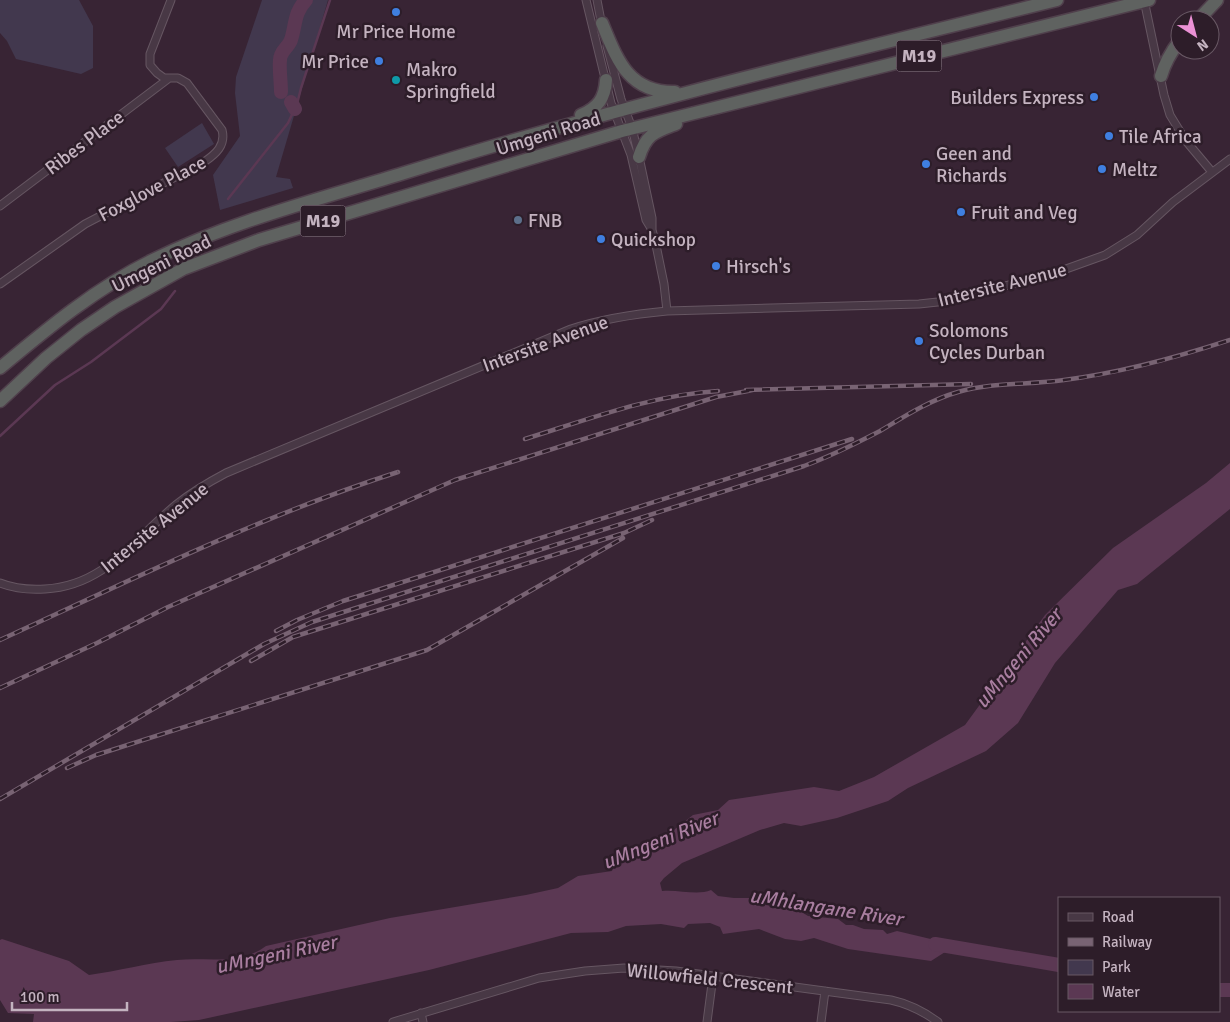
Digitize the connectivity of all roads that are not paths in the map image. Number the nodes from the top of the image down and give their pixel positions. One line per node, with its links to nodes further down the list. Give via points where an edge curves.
1 (171, 0): 11 (street, Foxglove Place, via 149,61 156,74)
2 (586, 0): 12 (street)
3 (597, 0): 8 (street)
4 (1057, 0): 13 (highway, Umgeni Road / M19)
5 (1146, 0): 10 (street); 15 (highway, Umgeni Road / M19)
6 (1217, 0): 7 (highway)
7 (1208, 10)
8 (602, 23): 13 (highway, via 619,63 633,79 654,90); 14 (street)
9 (1170, 53): 10 (highway)
10 (1160, 76): 20 (street, via 1167,107 1177,129)
11 (168, 79): 21 (street, Ribes Place); 23 (street, Foxglove Place, via 178,78 187,83 218,124 223,136 217,152 204,162 85,224)
12 (606, 80): 14 (street); 16 (highway, via 601,102)
13 (692, 91): 14 (highway, Umgeni Road / M19)
14 (619, 110): 16 (highway, Umgeni Road / M19); 17 (street)
15 (694, 112): 17 (highway, Umgeni Road / M19); 18 (highway, via 680,123 651,135 642,146)
16 (564, 126): 25 (highway, Umgeni Road / M19, via 474,151 187,244 126,275 79,305)
17 (627, 129): 18 (street); 22 (street, via 646,220); 26 (highway, Umgeni Road / M19, via 211,257 157,282 114,307 27,374)
18 (639, 157): 22 (street)
19 (1230, 159): 20 (street, Intersite Avenue)
20 (1212, 172): 24 (street, Intersite Avenue, via 1116,249 1085,263 973,295 919,304)
21 (0, 206)
22 (652, 230): 24 (street, via 662,269)
23 (0, 284)
24 (667, 311): 27 (street, Intersite Avenue, via 615,317 571,329 234,470 207,483 177,504 107,567 90,578 56,588 31,590)
25 (0, 368)
26 (0, 403)
27 (0, 582)
28 (713, 976): 29 (street, Willowfield Crescent); 30 (street, Willowfield Crescent, via 640,968 555,974); 33 (street)
29 (825, 991): 34 (street); 35 (street, Willowfield Crescent, via 892,1000 910,1005)
30 (421, 1013): 31 (street, Willowfield Crescent); 32 (street)
31 (393, 1022)
32 (423, 1022)
33 (707, 1022)
34 (821, 1022)
35 (938, 1022)

